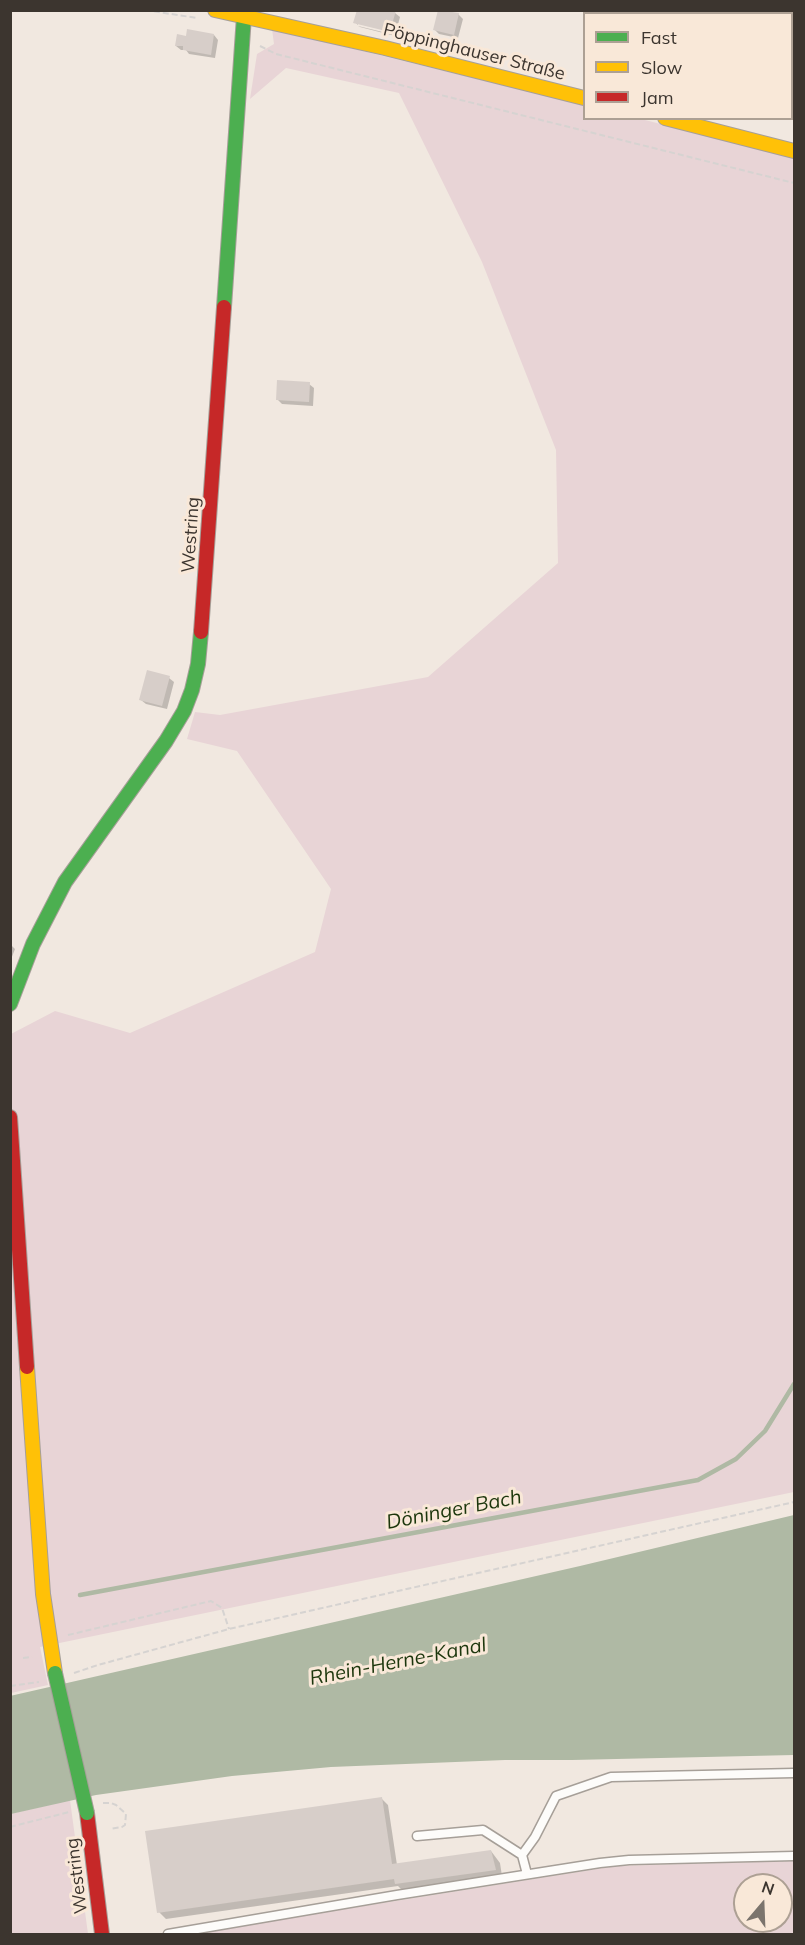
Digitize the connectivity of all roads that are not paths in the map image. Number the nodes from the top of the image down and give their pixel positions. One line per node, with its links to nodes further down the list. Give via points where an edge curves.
1 (215, 10): 2 (main road, Pöppinghauser Straße)
2 (244, 16): 3 (main road, Pöppinghauser Straße); 6 (main road, Westring, via 204,602 192,690 166,741 65,882 33,944)
3 (583, 98)
4 (673, 120): 5 (main road)
5 (795, 151)
6 (10, 1005)
7 (10, 1117): 13 (main road, Westring, bridge, via 49,1677 87,1813)
8 (795, 1773): 10 (lane, via 611,1777 556,1796 536,1837)
9 (417, 1836): 10 (lane, via 483,1830)
10 (522, 1855): 12 (lane)
11 (795, 1856): 12 (lane, via 629,1860)
12 (527, 1874): 14 (lane)
13 (102, 1935)
14 (168, 1935)

